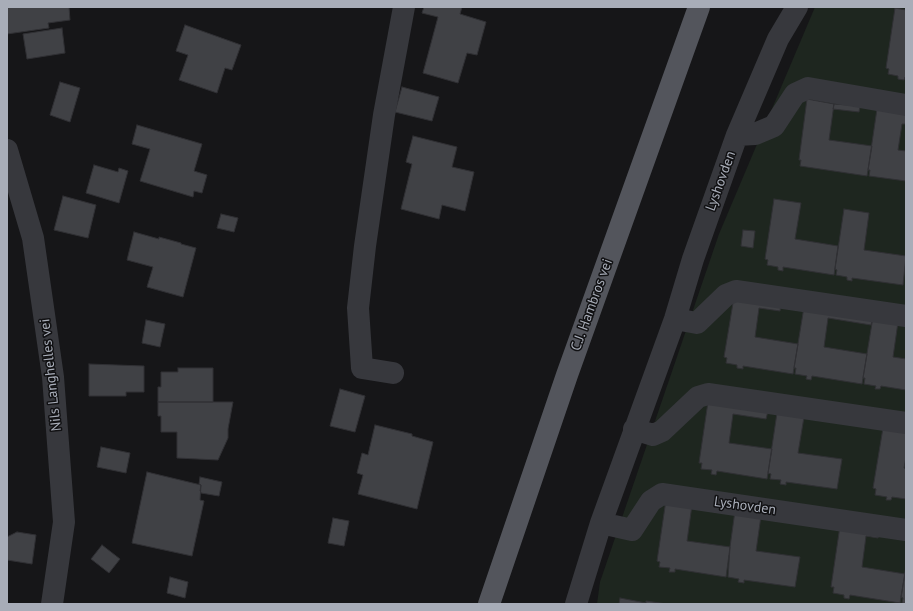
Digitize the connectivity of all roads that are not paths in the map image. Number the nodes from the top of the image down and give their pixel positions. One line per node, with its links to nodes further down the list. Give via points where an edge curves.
1 (404, 7): 9 (street, via 384,115 358,308 362,368)
2 (699, 7): 15 (main road, C.J. Hambros vei, via 566,375)
3 (796, 7): 5 (street, Lyshovden, via 778,39)
4 (906, 105): 5 (street, Lyshovden, via 808,88 795,94 774,126 754,134)
5 (738, 135): 8 (street, Lyshovden, via 693,259)
6 (7, 150): 14 (street, Nils Langhelles vei, via 33,238 53,377 64,522)
7 (906, 316): 8 (street, via 736,291 726,295 697,323)
8 (675, 319): 11 (street, Lyshovden)
9 (393, 373)
10 (906, 423): 11 (street, via 708,394 698,397 662,431 653,435)
11 (634, 429): 12 (street, Lyshovden)
12 (601, 523): 13 (street, Lyshovden, via 632,530 651,501 662,494); 16 (street, Lyshovden)
13 (906, 530)
14 (52, 604)
15 (489, 604)
16 (576, 604)

